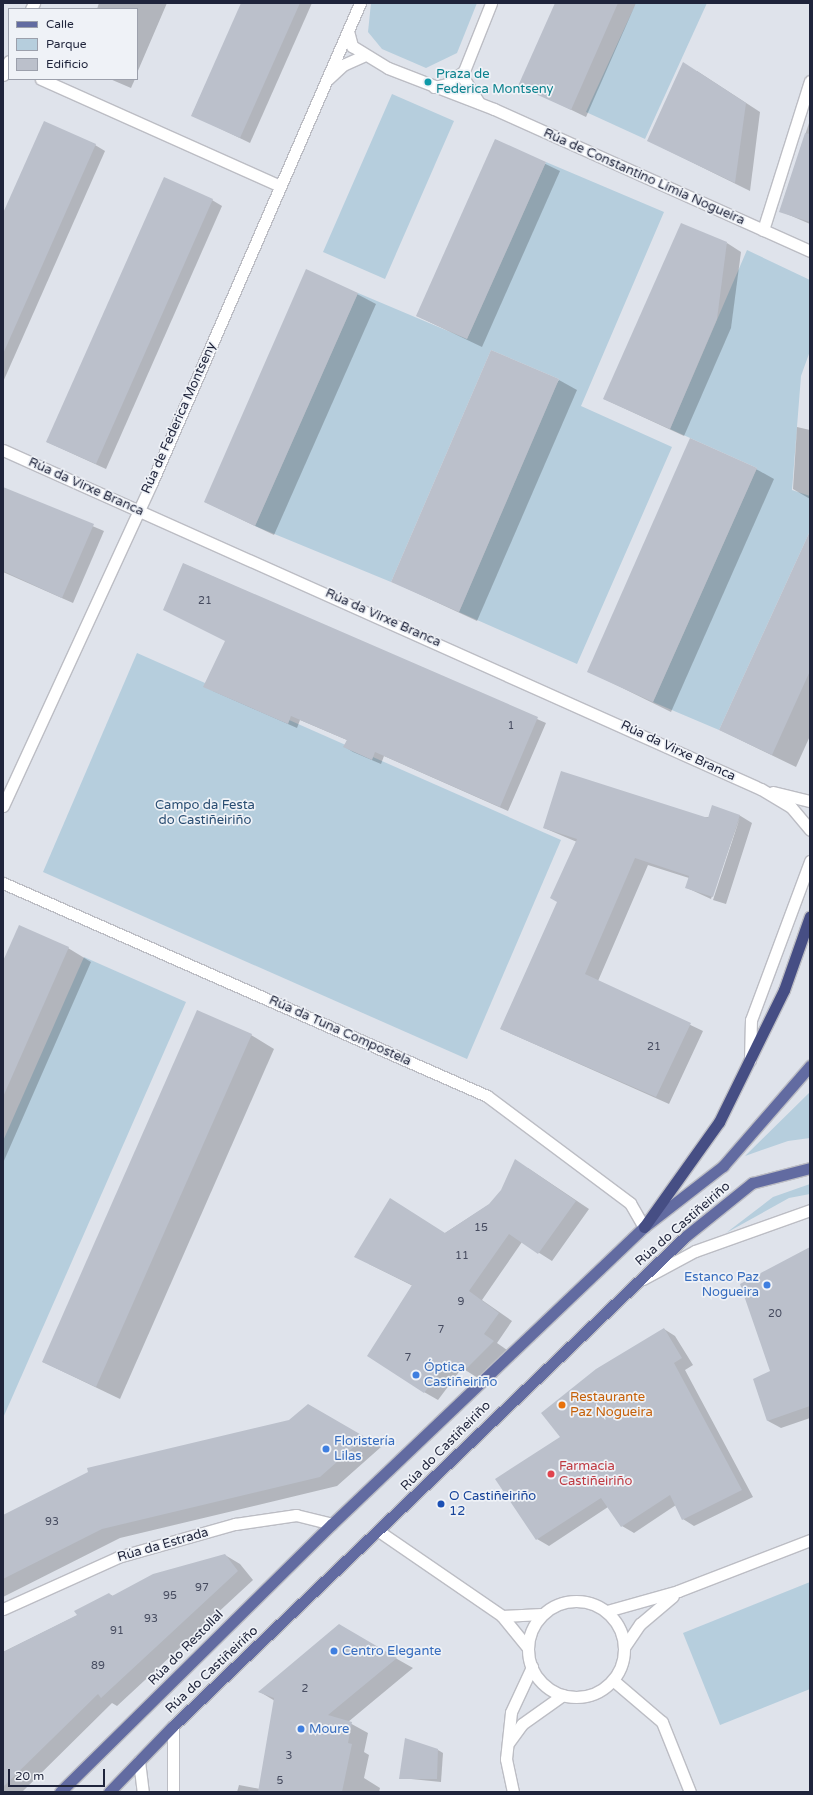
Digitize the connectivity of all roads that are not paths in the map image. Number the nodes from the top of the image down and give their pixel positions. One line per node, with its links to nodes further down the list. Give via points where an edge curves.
1 (360, 3): 3 (street)
2 (491, 3): 6 (street)
3 (348, 31): 4 (street, via 352,46); 11 (street, Rúa de Federica Montseny)
4 (363, 56): 10 (street); 11 (street, Rúa de Federica Montseny, via 343,65)
5 (7, 63): 7 (street)
6 (461, 74): 10 (street, via 447,84); 12 (street)
7 (3, 75)
8 (43, 80): 13 (street)
9 (810, 82): 14 (street)
10 (434, 87): 12 (street, Rúa de Constantino Limia Nogueira)
11 (319, 93): 13 (street, Rúa de Federica Montseny)
12 (479, 103): 14 (street, Rúa de Constantino Limia Nogueira)
13 (280, 186): 17 (street, Rúa de Federica Montseny)
14 (762, 230): 15 (street, Rúa de Constantino Limia Nogueira)
15 (810, 250)
16 (3, 450): 17 (street, Rúa da Virxe Branca)
17 (138, 510): 18 (street, Rúa da Virxe Branca); 20 (street, Rúa de Federica Montseny)
18 (761, 789): 19 (street, Rúa da Virxe Branca); 21 (street, Rúa da Virxe Branca, via 791,807)
19 (810, 801)
20 (3, 806)
21 (810, 830)
22 (810, 861): 25 (street, via 751,1020)
23 (3, 883): 29 (street, Rúa da Tuna Compostela, via 487,1096 630,1203)
24 (810, 916): 25 (highway, via 784,990)
25 (750, 1063): 29 (highway, via 719,1122)
26 (810, 1066): 29 (main road, Rúa do Castiñeiriño, via 723,1166)
27 (810, 1168): 30 (main road, Rúa do Castiñeiriño, via 752,1183)
28 (810, 1210): 30 (street, via 695,1251)
29 (644, 1227): 31 (main road, Rúa do Castiñeiriño)
30 (636, 1283): 32 (main road, Rúa do Castiñeiriño, via 520,1391)
31 (332, 1524): 35 (street, Rúa da Estrada, via 296,1515 235,1524 118,1557); 47 (main road, Rúa do Restollal)
32 (380, 1532): 38 (street); 44 (main road, Rúa do Castiñeiriño)
33 (810, 1540): 34 (street)
34 (678, 1592): 36 (street); 39 (street, via 640,1624)
35 (3, 1609)
36 (606, 1611): 37 (street, via 589,1602 576,1600 552,1607); 39 (street, via 618,1624)
37 (542, 1614): 38 (street); 40 (street, via 534,1624)
38 (502, 1616): 40 (street)
39 (624, 1646): 42 (street, via 621,1668)
40 (528, 1648): 41 (street)
41 (532, 1667): 43 (street, via 542,1683); 45 (street, via 511,1712)
42 (614, 1681): 43 (street, via 586,1697); 52 (street, via 662,1722)
43 (563, 1695): 45 (street, via 522,1724)
44 (173, 1726): 46 (main road); 50 (street)
45 (509, 1742): 51 (street, via 507,1770)
46 (139, 1761): 48 (main road); 49 (street)
47 (60, 1792)
48 (109, 1792)
49 (143, 1792)
50 (173, 1792)
51 (513, 1792)
52 (690, 1792)

